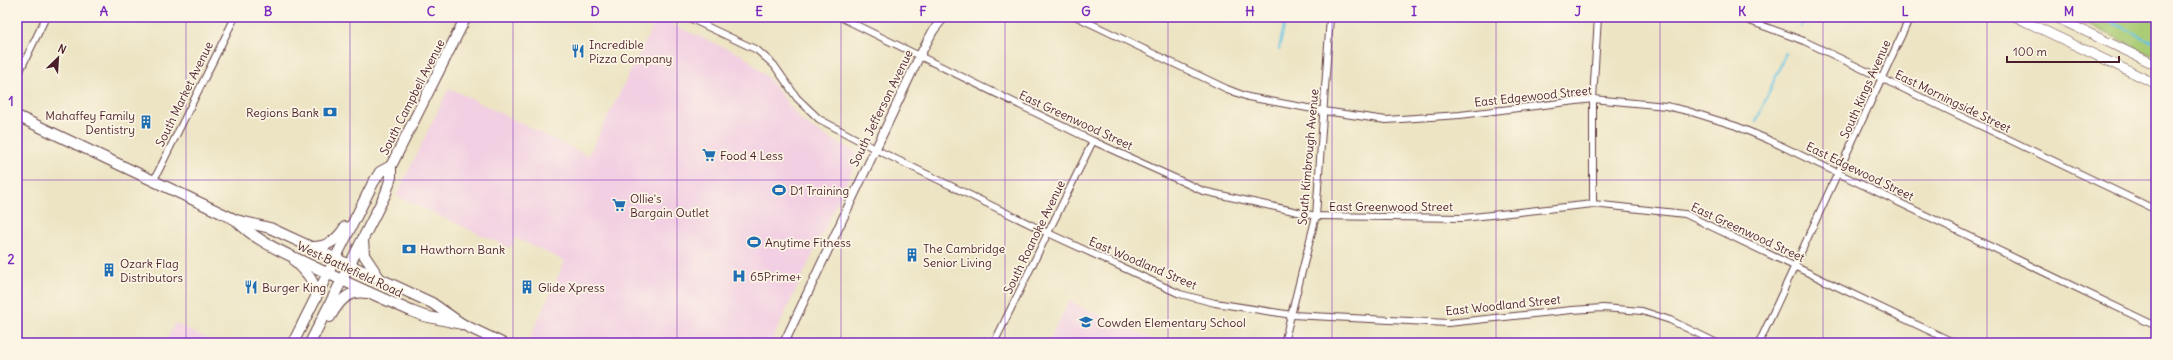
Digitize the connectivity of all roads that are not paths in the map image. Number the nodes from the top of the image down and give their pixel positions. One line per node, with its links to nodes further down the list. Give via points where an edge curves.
1 (46, 17): 16 (street)
2 (235, 17): 26 (street, South Market Avenue)
3 (466, 17): 24 (main road, South Campbell Avenue)
4 (687, 17): 23 (street, East Woodland Street, via 757,50 774,65 797,98 819,119)
5 (840, 17): 14 (street, East Greenwood Street)
6 (944, 17): 14 (street, South Jefferson Avenue)
7 (1077, 17): 20 (street, East Edgewood Street, via 1248,97)
8 (1330, 17): 20 (street, South Kimbrough Avenue)
9 (1598, 17): 19 (street)
10 (1739, 17): 17 (street, East Morningside Street, via 1804,41)
11 (1910, 17): 17 (street, South Kings Avenue)
12 (2016, 17): 18 (main road)
13 (2055, 17): 15 (main road)
14 (920, 55): 22 (street, East Greenwood Street); 23 (street, South Jefferson Avenue)
15 (2156, 65)
16 (17, 77)
17 (1881, 78): 25 (street, South Kings Avenue); 29 (street, East Morningside Street)
18 (2156, 84)
19 (1593, 99): 20 (street, East Edgewood Street, via 1460,115 1386,120); 25 (street, East Edgewood Street, via 1666,106 1710,117); 28 (street)
20 (1324, 111): 30 (street, South Kimbrough Avenue)
21 (17, 116): 26 (main road, West Battlefield Road)
22 (1093, 141): 30 (street, East Greenwood Street, via 1203,191); 32 (street, South Roanoke Avenue)
23 (875, 149): 32 (street, East Woodland Street); 51 (street, South Jefferson Avenue)
24 (391, 166): 27 (main road, South Campbell Avenue, via 380,172); 33 (main road, South Campbell Avenue, via 391,177 386,193)
25 (1839, 172): 38 (street, South Kings Avenue); 46 (street, East Edgewood Street)
26 (154, 182): 31 (main road, West Battlefield Road)
27 (369, 190): 34 (main road, via 360,199 338,238 323,246); 36 (main road, South Campbell Avenue)
28 (1593, 204): 30 (street, East Greenwood Street, via 1463,218); 38 (street, East Greenwood Street, via 1685,214)
29 (2156, 210)
30 (1316, 216): 44 (street, South Kimbrough Avenue)
31 (236, 220): 34 (main road, West Battlefield Road, via 270,228); 35 (main road, West Battlefield Road, via 247,232)
32 (1048, 233): 44 (street, East Woodland Street, via 1180,294 1215,303); 52 (street, South Roanoke Avenue)
33 (363, 238): 37 (main road, South Campbell Avenue); 41 (main road, via 364,255)
34 (308, 246): 36 (main road, West Battlefield Road)
35 (291, 256): 39 (main road, West Battlefield Road); 43 (main road, via 310,277 316,289)
36 (335, 260): 37 (main road, West Battlefield Road); 39 (main road, South Campbell Avenue)
37 (349, 266): 40 (main road, South Campbell Avenue); 41 (main road, West Battlefield Road)
38 (1795, 266): 55 (street, South Kings Avenue); 56 (street, East Greenwood Street)
39 (328, 274): 40 (main road, West Battlefield Road); 43 (main road, South Campbell Avenue)
40 (342, 280): 42 (main road, West Battlefield Road); 49 (main road, South Campbell Avenue)
41 (381, 280): 45 (main road, West Battlefield Road, via 432,303)
42 (374, 294): 45 (main road, West Battlefield Road, via 424,316); 50 (main road, via 356,292 342,299)
43 (316, 298): 48 (main road, South Campbell Avenue)
44 (1292, 315): 53 (street, South Kimbrough Avenue); 54 (street, East Woodland Street, via 1448,323 1603,308 1642,311 1656,315)
45 (462, 324): 47 (main road, West Battlefield Road)
46 (2156, 326)
47 (500, 342)
48 (293, 343)
49 (310, 343)
50 (316, 343)
51 (784, 343)
52 (994, 343)
53 (1284, 343)
54 (1717, 343)
55 (1759, 343)
56 (1955, 343)

